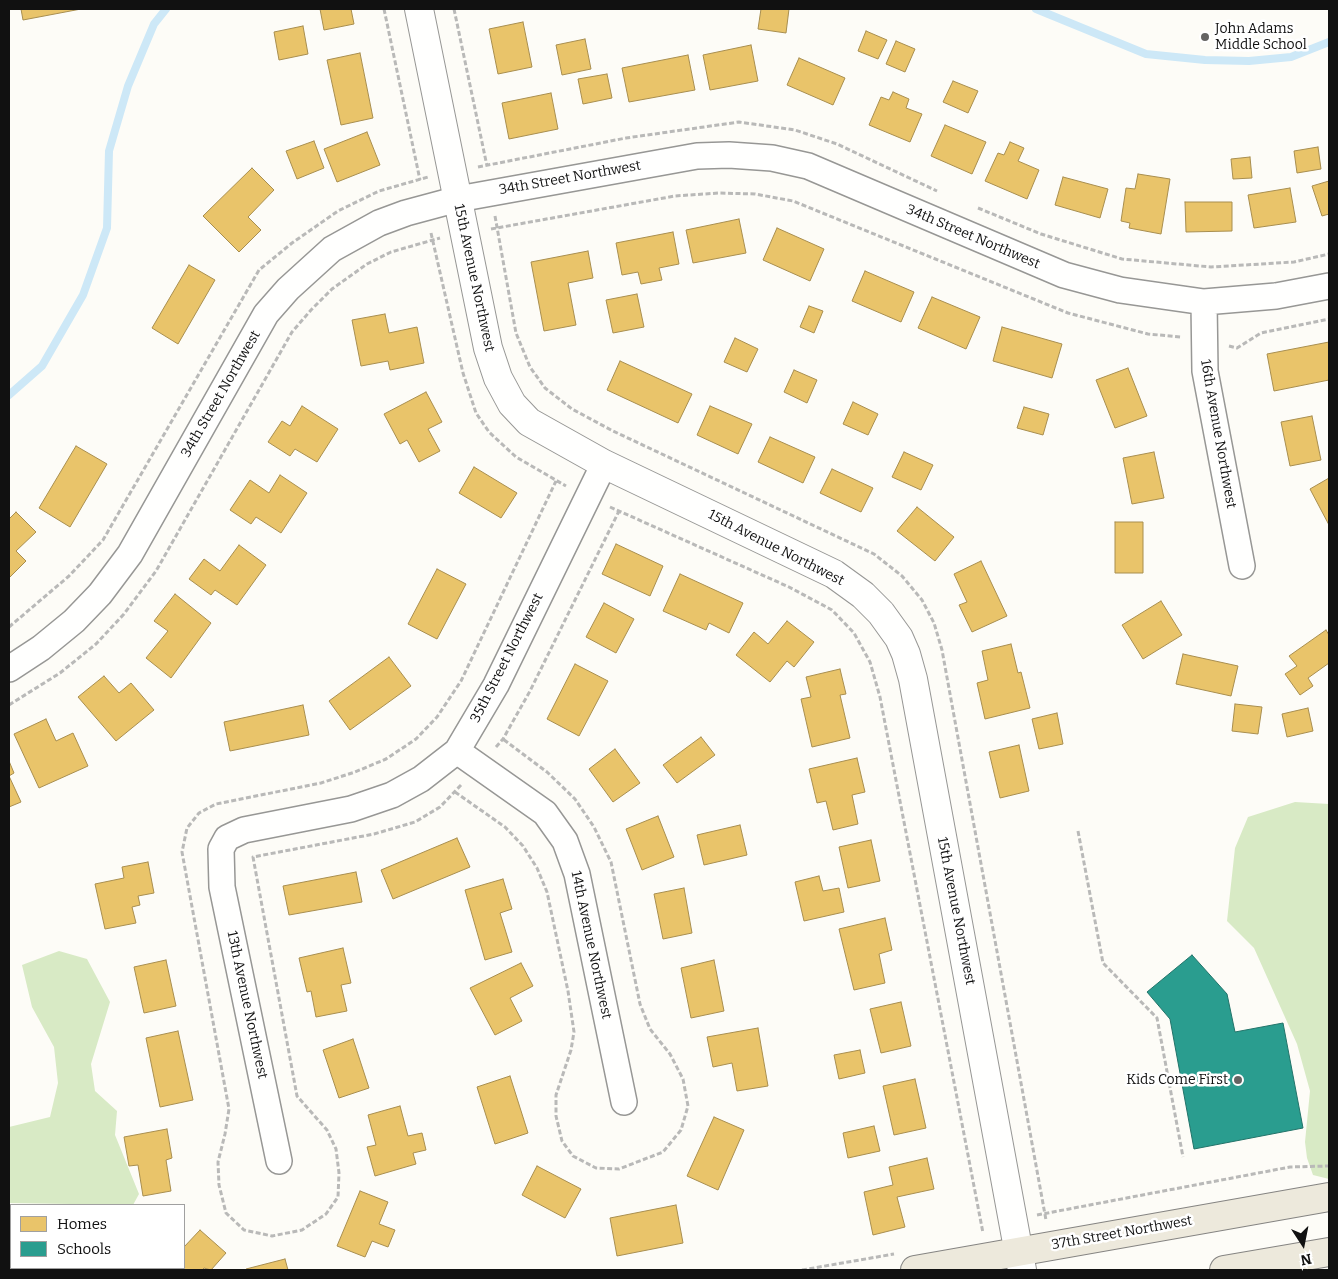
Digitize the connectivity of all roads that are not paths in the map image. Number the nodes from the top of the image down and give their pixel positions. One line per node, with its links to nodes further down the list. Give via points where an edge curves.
1 (419, 9): 2 (street, 15th Avenue Northwest)
2 (458, 199): 4 (street, 34th Street Northwest, via 697,156 772,158 808,166 1064,275 1120,290); 5 (street, 15th Avenue Northwest, via 488,348 498,378 512,404 529,422); 7 (street, 34th Street Northwest, via 406,213 352,237 311,266 288,289 266,314 130,554 100,594 74,621)
3 (1329, 286): 4 (street, 34th Street Northwest, via 1276,296)
4 (1204, 302): 6 (street, 16th Avenue Northwest, via 1205,371)
5 (604, 464): 8 (street, 35th Street Northwest, via 496,685); 14 (street, 15th Avenue Northwest, via 834,574 863,595 899,638 913,679)
6 (1242, 566)
7 (9, 669)
8 (457, 751): 9 (street, 35th Street Northwest, via 422,778 392,795 352,809 244,830 227,838); 10 (street, 14th Avenue Northwest, via 545,814 565,841 577,874)
9 (221, 849): 11 (street, 13th Avenue Northwest, via 222,886)
10 (624, 1102)
11 (279, 1161)
12 (1329, 1197): 14 (main road, 37th Street Northwest)
13 (1329, 1252): 16 (main road)
14 (1020, 1261): 15 (main road, 37th Street Northwest)
15 (915, 1270)
16 (1224, 1270)

